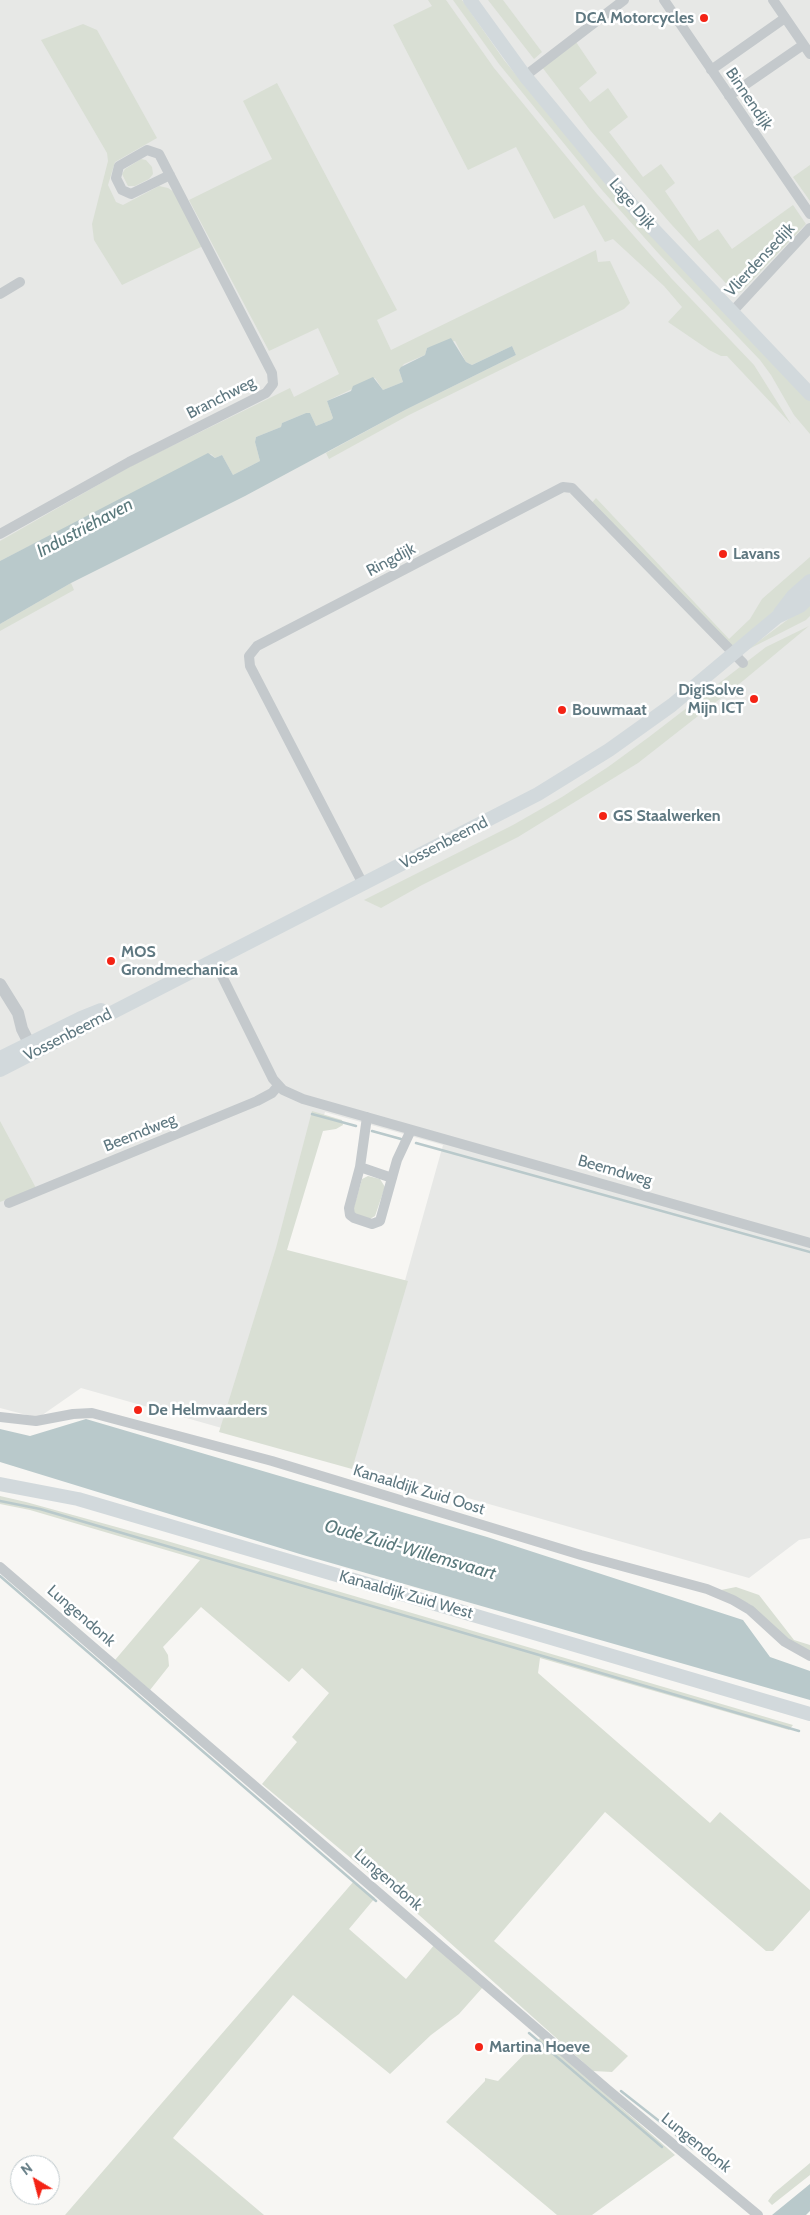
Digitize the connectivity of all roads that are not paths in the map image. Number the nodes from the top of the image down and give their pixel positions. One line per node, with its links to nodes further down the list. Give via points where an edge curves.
1 (470, 0): 9 (main road, Lage Dijk)
2 (624, 0): 9 (street)
3 (664, 0): 8 (street, Binnendijk)
4 (773, 0): 5 (street)
5 (785, 18): 6 (street); 8 (street)
6 (803, 45): 7 (street); 10 (street)
7 (810, 54)
8 (711, 70): 10 (street, Binnendijk)
9 (525, 76): 16 (main road, Lage Dijk, via 640,215)
10 (728, 96): 12 (street, Binnendijk)
11 (170, 175): 11 (street, Branchweg, via 131,194 122,190 116,178 119,166 147,150 159,154); 18 (street, Branchweg, via 272,373 273,384 266,393 129,462)
12 (810, 214)
13 (810, 228): 16 (street, Vlierdensedijk)
14 (20, 282): 15 (street)
15 (0, 294)
16 (732, 312): 17 (main road, Lage Dijk)
17 (810, 394)
18 (0, 534)
19 (810, 581): 21 (main road, Vossenbeemd)
20 (810, 596): 21 (main road, Vossenbeemd, via 800,606)
21 (777, 617): 22 (main road, Vossenbeemd)
22 (738, 659): 23 (main road, Vossenbeemd, via 610,750 546,790); 23 (street, Ringdijk, via 572,488 563,487 257,646 249,656 250,666)
23 (363, 884): 24 (main road, Vossenbeemd)
24 (214, 960): 26 (main road, Vossenbeemd, via 136,1000); 29 (street)
25 (0, 984): 26 (street, via 29,1025)
26 (35, 1044): 27 (main road, Vossenbeemd); 28 (main road, Vossenbeemd)
27 (0, 1058)
28 (0, 1070)
29 (278, 1086): 30 (street, Beemdweg, via 303,1099); 34 (street, Beemdweg, via 257,1101)
30 (367, 1117): 31 (street, Beemdweg); 32 (street)
31 (411, 1130): 33 (street); 35 (street, Beemdweg)
32 (360, 1167): 33 (street); 33 (street, via 349,1208 354,1218 372,1224 380,1221)
33 (392, 1178)
34 (10, 1203)
35 (810, 1242)
36 (0, 1418): 39 (street, Kanaaldijk Zuid Oost, via 24,1422 92,1413 272,1461 581,1555 706,1589 750,1610 785,1642)
37 (0, 1484): 40 (main road, Kanaaldijk Zuid West, via 78,1498)
38 (0, 1567): 41 (street, Lungendonk)
39 (810, 1656)
40 (810, 1714)
41 (758, 2215)

